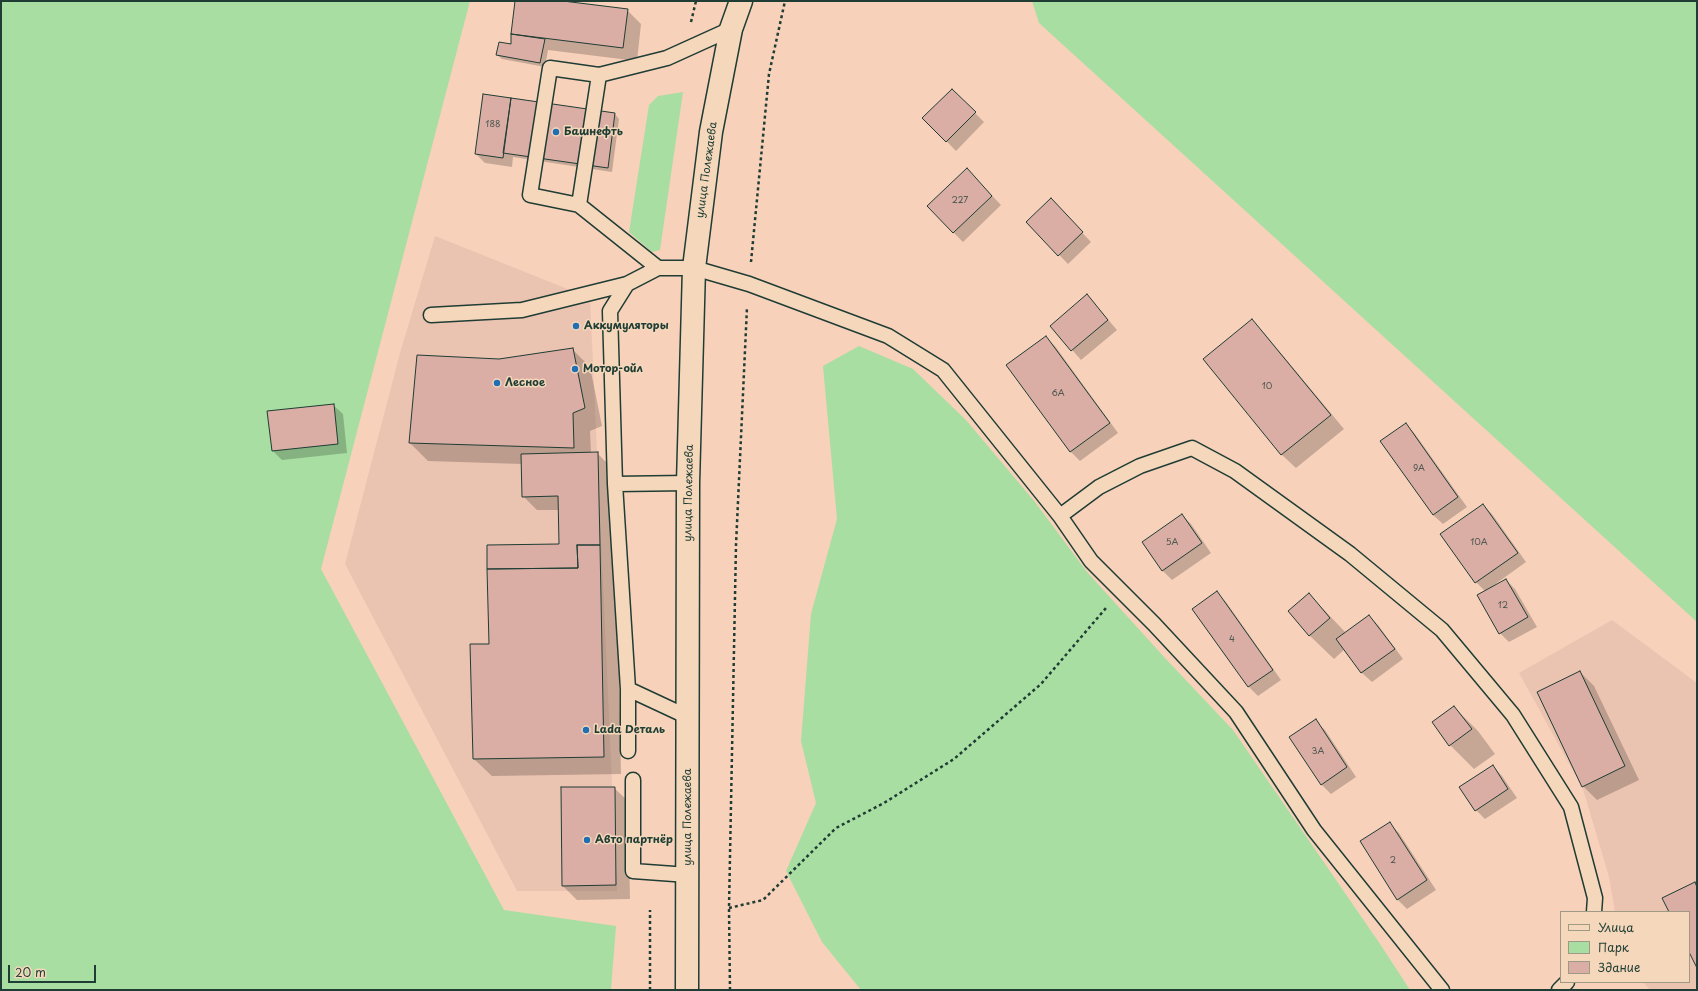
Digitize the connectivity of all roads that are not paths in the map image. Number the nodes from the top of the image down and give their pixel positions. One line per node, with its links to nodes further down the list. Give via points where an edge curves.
1 (741, 1): 2 (main road, улица Полежаева)
2 (732, 29): 3 (lane, via 667,58); 6 (main road, улица Полежаева, via 711,132)
3 (599, 75): 4 (lane); 4 (lane, via 550,68 530,195)
4 (579, 205): 5 (lane)
5 (658, 268): 6 (lane); 7 (lane)
6 (694, 268): 9 (main road, улица Полежаева); 11 (lane, via 749,284 888,336 944,370)
7 (627, 284): 8 (lane, via 522,310); 10 (lane, via 610,311)
8 (431, 315)
9 (688, 483): 10 (lane); 13 (main road, улица Полежаева)
10 (615, 484): 12 (lane)
11 (1060, 516): 17 (lane, via 1099,486 1140,466 1192,448 1235,471 1343,550 1442,630 1513,715 1571,807 1595,898); 19 (lane, via 1092,561 1236,712 1314,830)
12 (628, 689): 13 (lane); 14 (lane)
13 (688, 717): 16 (main road, улица Полежаева)
14 (628, 751)
15 (632, 780): 16 (lane, via 633,870)
16 (688, 875): 18 (main road, улица Полежаева)
17 (1594, 911)
18 (687, 990)
19 (1442, 990)

